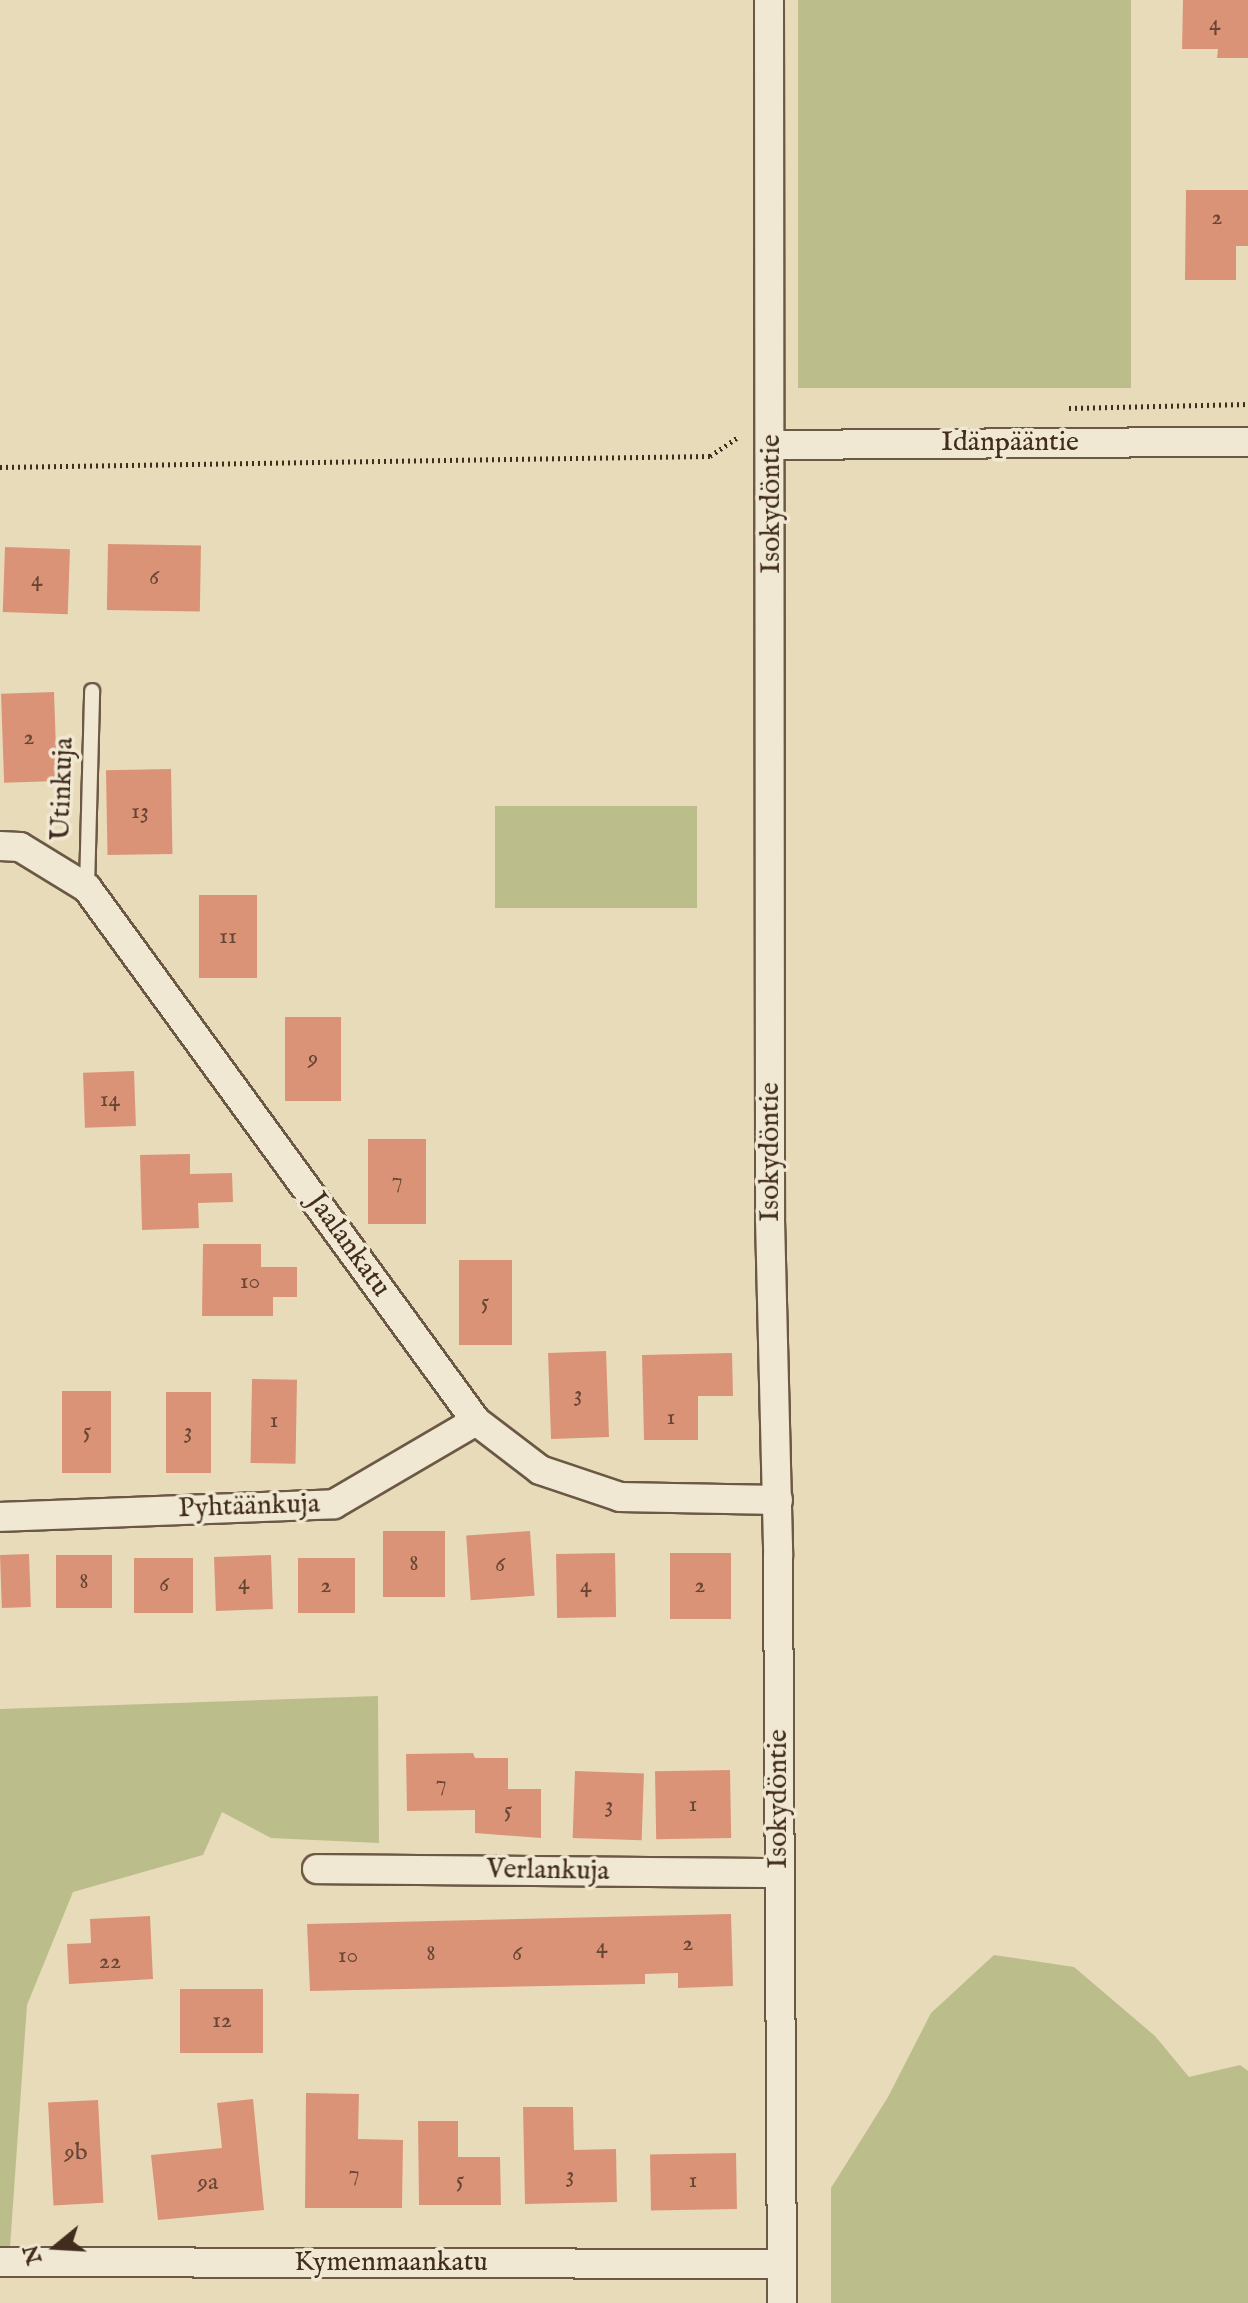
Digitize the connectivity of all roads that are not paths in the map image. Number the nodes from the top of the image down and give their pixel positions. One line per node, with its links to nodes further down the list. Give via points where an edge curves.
1 (769, 0): 3 (street, Isokydöntie)
2 (1248, 442): 3 (street, Idänpääntie)
3 (772, 445): 8 (street, Isokydöntie, via 770,1219)
4 (92, 691): 6 (lane, Utinkuja)
5 (0, 846): 6 (street, Jaalankatu, via 20,847)
6 (87, 888): 7 (street, Jaalankatu)
7 (476, 1421): 8 (street, Jaalankatu, via 540,1470 620,1497); 9 (street, Pyhtäänkuja, via 334,1504)
8 (778, 1500): 11 (street, Isokydöntie)
9 (0, 1517)
10 (317, 1869): 11 (street, Verlankuja)
11 (779, 1873): 13 (street, Isokydöntie)
12 (0, 2262): 13 (street, Kymenmaankatu)
13 (782, 2264): 14 (street, Isokydöntie)
14 (782, 2303)

